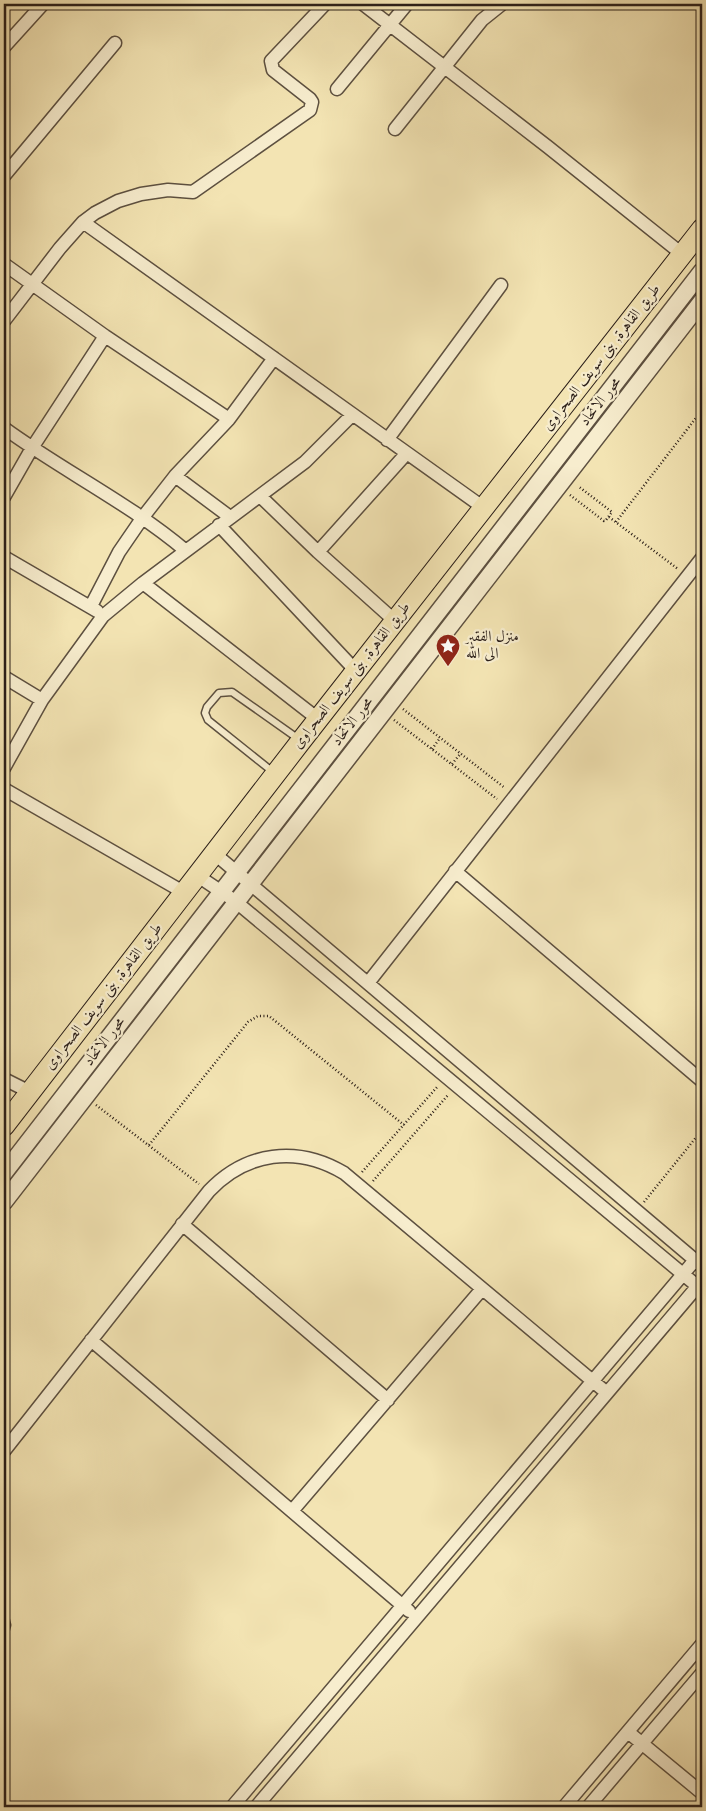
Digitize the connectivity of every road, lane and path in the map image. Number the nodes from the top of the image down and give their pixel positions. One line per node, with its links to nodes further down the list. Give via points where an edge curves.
1 (43, 4): 8 (street)
2 (326, 4): 13 (street, via 271,61 274,70 310,99 310,110 197,190 141,194 118,201)
3 (363, 4): 6 (street)
4 (407, 4): 6 (street)
5 (502, 4): 9 (street, via 482,20)
6 (390, 25): 9 (street); 10 (street)
7 (115, 43): 12 (street)
8 (4, 47)
9 (445, 67): 11 (street); 15 (street)
10 (337, 90)
11 (395, 129)
12 (4, 176)
13 (83, 222): 18 (street); 23 (street)
14 (702, 229): 15 (main road, طريق القاهرة, بنى سويف الصحراوى)
15 (682, 254): 35 (main road, طريق القاهرة, بنى سويف الصحراوى)
16 (4, 264): 18 (street)
17 (702, 271): 67 (street, محور الاتحاد)
18 (30, 284): 21 (street); 22 (street)
19 (501, 285): 28 (street)
20 (702, 302): 32 (street, محور الاتحاد)
21 (4, 321)
22 (105, 336): 26 (street); 29 (street)
23 (274, 358): 25 (street); 26 (street)
24 (702, 410): 39 (path)
25 (352, 415): 28 (street); 33 (street, via 305,462)
26 (229, 419): 31 (street)
27 (4, 428): 29 (street)
28 (387, 440): 30 (street)
29 (32, 448): 34 (street); 36 (street)
30 (406, 454): 35 (street); 42 (street)
31 (175, 476): 36 (street); 37 (street)
32 (562, 482): 38 (path, via 604,521); 38 (path, via 612,512); 53 (street, محور الاتحاد)
33 (260, 496): 37 (street); 42 (street)
34 (4, 497)
35 (484, 508): 49 (main road, طريق القاهرة, بنى سويف الصحراوى)
36 (143, 517): 41 (street); 47 (street, via 119,552)
37 (230, 517): 40 (street)
38 (609, 517): 39 (path)
39 (616, 522): 45 (path)
40 (219, 525): 41 (street); 50 (street)
41 (186, 551): 46 (street)
42 (318, 552): 49 (street)
43 (4, 557): 47 (street)
44 (702, 558): 45 (street)
45 (687, 576): 63 (street)
46 (143, 582): 48 (street); 54 (street)
47 (91, 606): 48 (street)
48 (103, 616): 52 (street)
49 (395, 621): 50 (main road, طريق القاهرة, بنى سويف الصحراوى)
50 (356, 671): 54 (main road, طريق القاهرة, بنى سويف الصحراوى)
51 (4, 677): 52 (street)
52 (42, 700): 60 (street)
53 (388, 706): 55 (path); 57 (path); 69 (street, محور الاتحاد)
54 (318, 719): 56 (main road, طريق القاهرة, بنى سويف الصحراوى)
55 (441, 738): 57 (path); 58 (path)
56 (300, 741): 61 (main road, طريق القاهرة, بنى سويف الصحراوى); 61 (lane, via 232,692 219,693 207,707 208,720)
57 (432, 749): 59 (path)
58 (461, 753): 59 (path); 63 (path)
59 (452, 764): 64 (path)
60 (4, 768)
61 (276, 774): 65 (main road, طريق القاهرة, بنى سويف الصحراوى)
62 (4, 789): 71 (street)
63 (514, 795): 64 (street)
64 (506, 806): 66 (street)
65 (215, 854): 67 (street); 68 (main road, طريق القاهرة, بنى سويف الصحراوى)
66 (455, 871): 73 (street); 76 (street)
67 (236, 872): 69 (street); 70 (street, محور الاتحاد)
68 (198, 876): 70 (street); 71 (main road, طريق القاهرة, بنى سويف الصحراوى)
69 (249, 884): 72 (street, محور الاتحاد); 73 (street)
70 (220, 892): 72 (street); 84 (street, محور الاتحاد)
71 (184, 893): 78 (main road, طريق القاهرة, بنى سويف الصحراوى)
72 (235, 902): 74 (street); 79 (street, محور الاتحاد)
73 (368, 983): 89 (street)
74 (447, 1075): 77 (street); 80 (path)
75 (4, 1079): 78 (street)
76 (702, 1081)
77 (457, 1084): 86 (path); 92 (street)
78 (30, 1092): 81 (main road, طريق القاهرة, بنى سويف الصحراوى)
79 (85, 1097): 83 (path); 88 (street, محور الاتحاد)
80 (404, 1125): 83 (path, via 268,1016 263,1016 248,1022); 85 (path)
81 (4, 1126)
82 (702, 1130): 89 (path)
83 (149, 1145): 87 (path)
84 (4, 1173)
85 (354, 1182): 86 (street); 87 (street, via 320,1160 280,1155 266,1156 240,1166)
86 (365, 1190): 94 (street)
87 (209, 1191): 90 (street)
88 (4, 1202)
89 (637, 1210): 91 (street)
90 (182, 1224): 95 (street); 98 (street)
91 (699, 1263): 92 (street)
92 (683, 1274): 93 (street); 96 (street)
93 (701, 1286): 97 (street)
94 (482, 1289): 96 (street); 98 (street)
95 (91, 1340): 99 (street); 100 (street)
96 (592, 1381): 97 (street); 101 (street)
97 (607, 1393): 103 (street)
98 (388, 1400): 100 (street)
99 (4, 1451)
100 (292, 1511): 101 (street)
101 (403, 1605): 103 (street); 110 (street)
102 (4, 1613): 104 (lane, via 7,1625)
103 (417, 1618): 111 (street)
104 (4, 1636)
105 (702, 1644): 107 (street)
106 (702, 1673): 108 (street)
107 (628, 1732): 108 (street); 112 (street)
108 (642, 1744): 109 (street); 113 (street)
109 (702, 1793)
110 (232, 1807)
111 (256, 1807)
112 (564, 1807)
113 (588, 1807)

